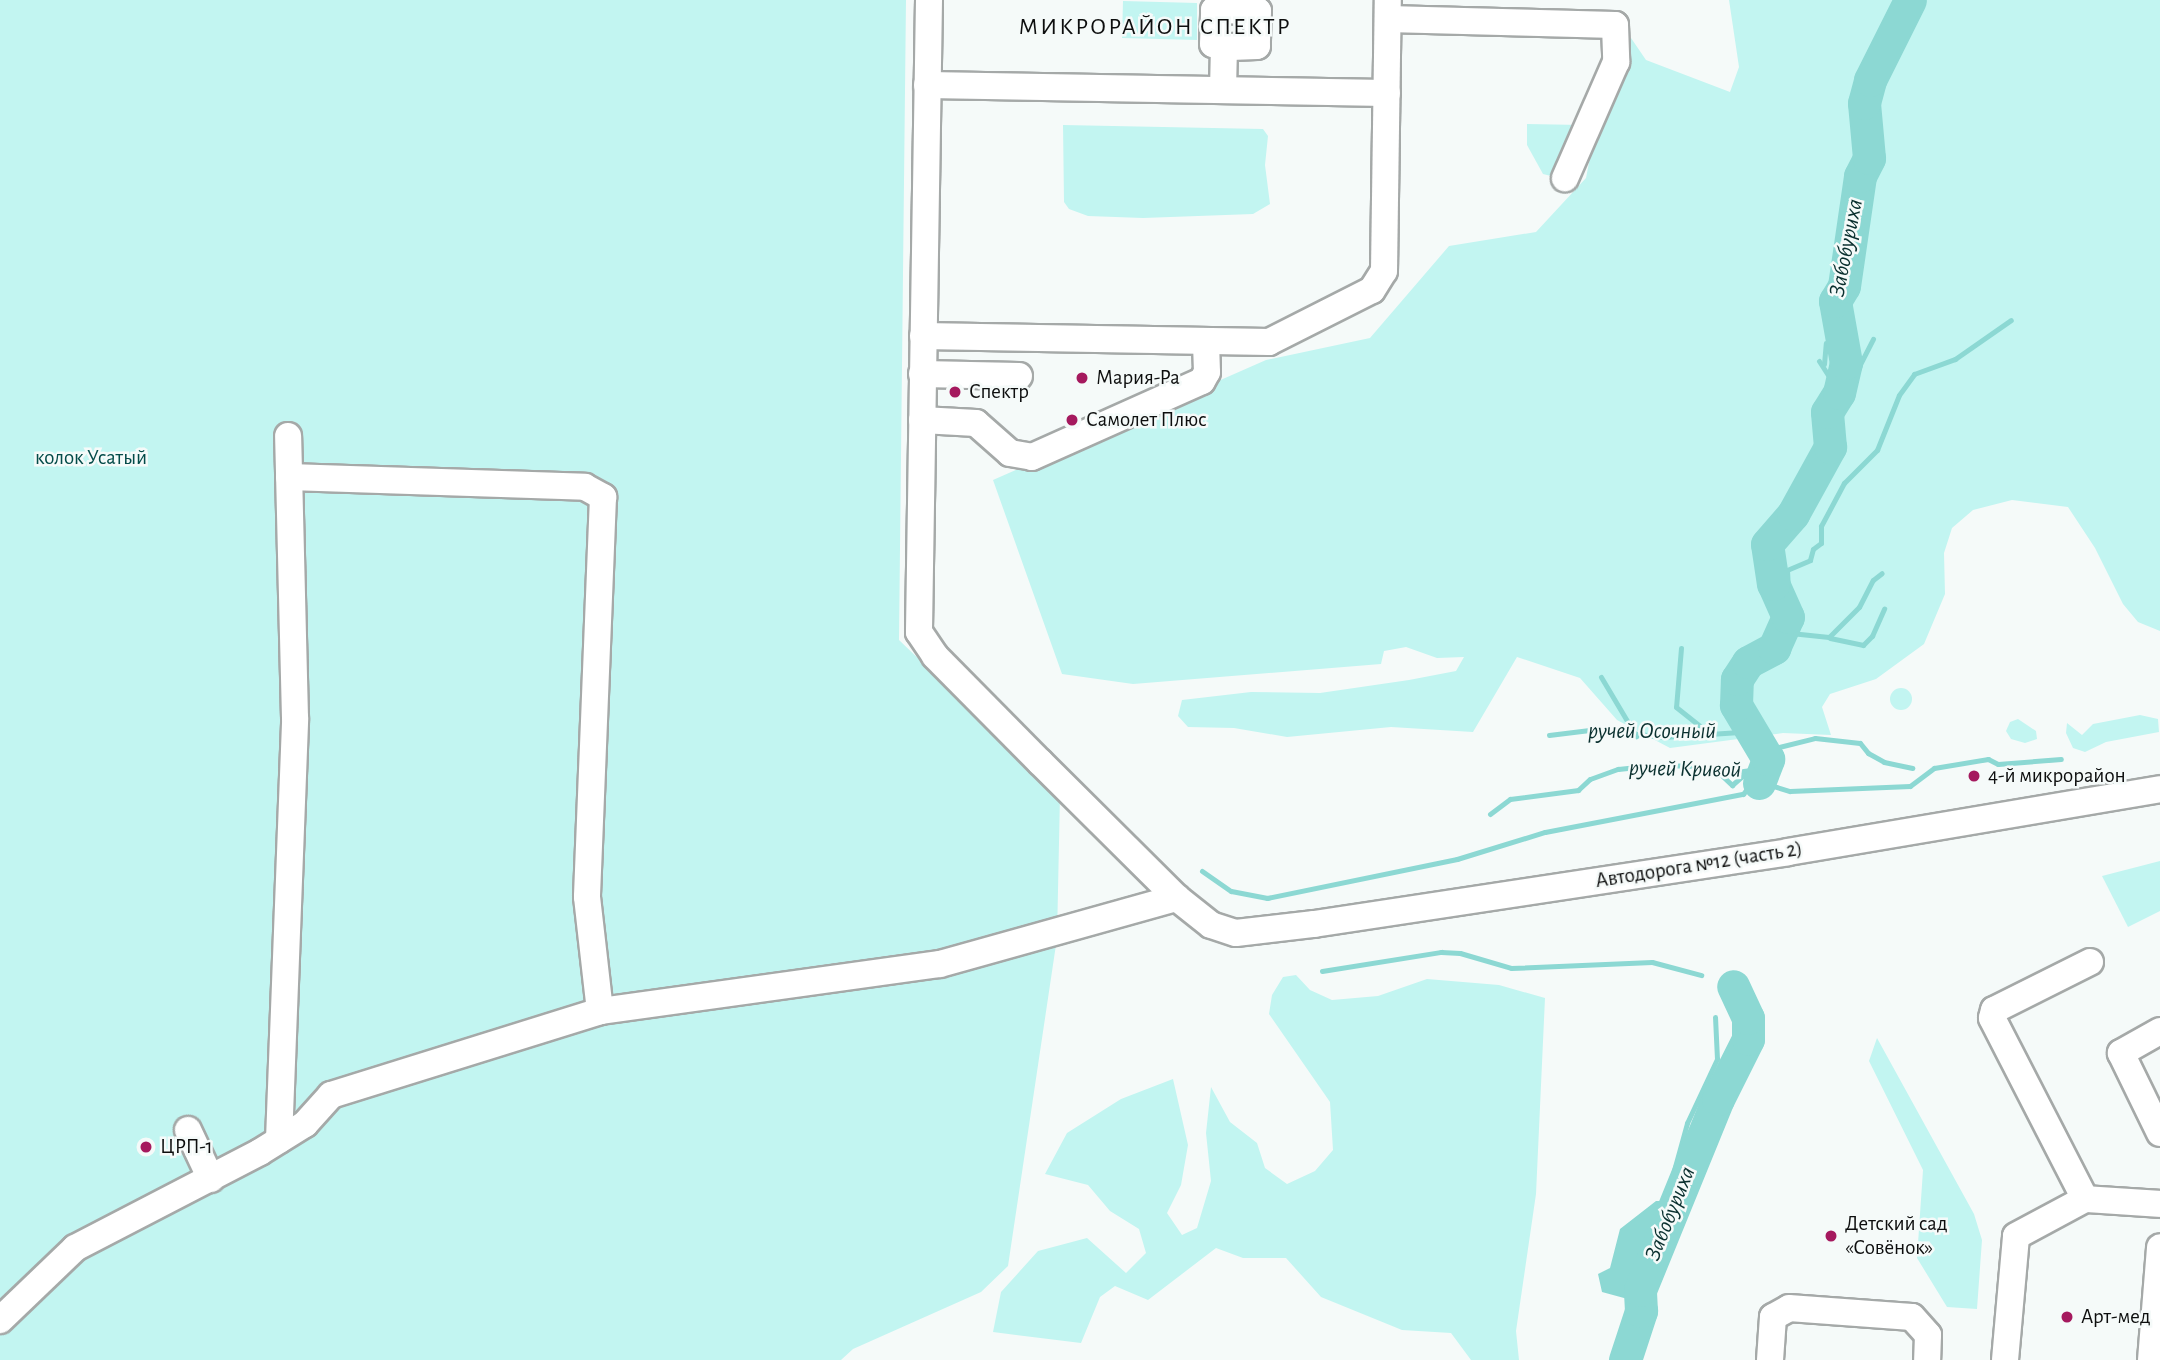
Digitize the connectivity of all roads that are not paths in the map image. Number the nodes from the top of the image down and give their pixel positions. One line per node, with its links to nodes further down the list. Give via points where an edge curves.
1 (929, 0): 5 (street)
2 (1388, 9): 3 (street); 7 (street)
3 (1555, 11): 8 (street, via 1609,23 1617,30 1615,65)
4 (1224, 47): 6 (street)
5 (927, 85): 6 (street); 9 (street)
6 (1223, 90): 7 (street)
7 (1387, 93): 10 (street, via 1381,281 1278,341)
8 (1565, 178)
9 (923, 336): 10 (street); 11 (street)
10 (1206, 341): 13 (street, via 1207,372 1202,381 1032,457 1010,453 976,423)
11 (922, 374): 12 (street); 13 (street)
12 (1019, 376)
13 (922, 420): 17 (street, via 919,632 935,656)
14 (288, 436): 15 (street)
15 (289, 477): 19 (street, via 585,487 603,497 587,897); 24 (street, via 295,718)
16 (2160, 789): 17 (street, Автодорога №12 (часть 2), via 1788,852 1236,933 1210,925)
17 (1177, 898): 19 (street, via 940,964)
18 (2090, 962): 26 (street, via 1992,1014)
19 (600, 1011): 24 (street, via 331,1095 305,1124)
20 (2160, 1031): 21 (street, via 2121,1052)
21 (2150, 1090): 23 (street)
22 (188, 1130): 25 (street)
23 (2160, 1133)
24 (279, 1140): 25 (street)
25 (211, 1179): 29 (street, via 75,1248)
26 (2085, 1199): 27 (street); 32 (street, via 2016,1236)
27 (2160, 1204)
28 (2160, 1258): 33 (street)
29 (0, 1320)
30 (1770, 1360): 31 (street, via 1773,1317 1789,1308 1912,1317 1928,1335)
31 (1927, 1360)
32 (2005, 1360)
33 (2151, 1360)

